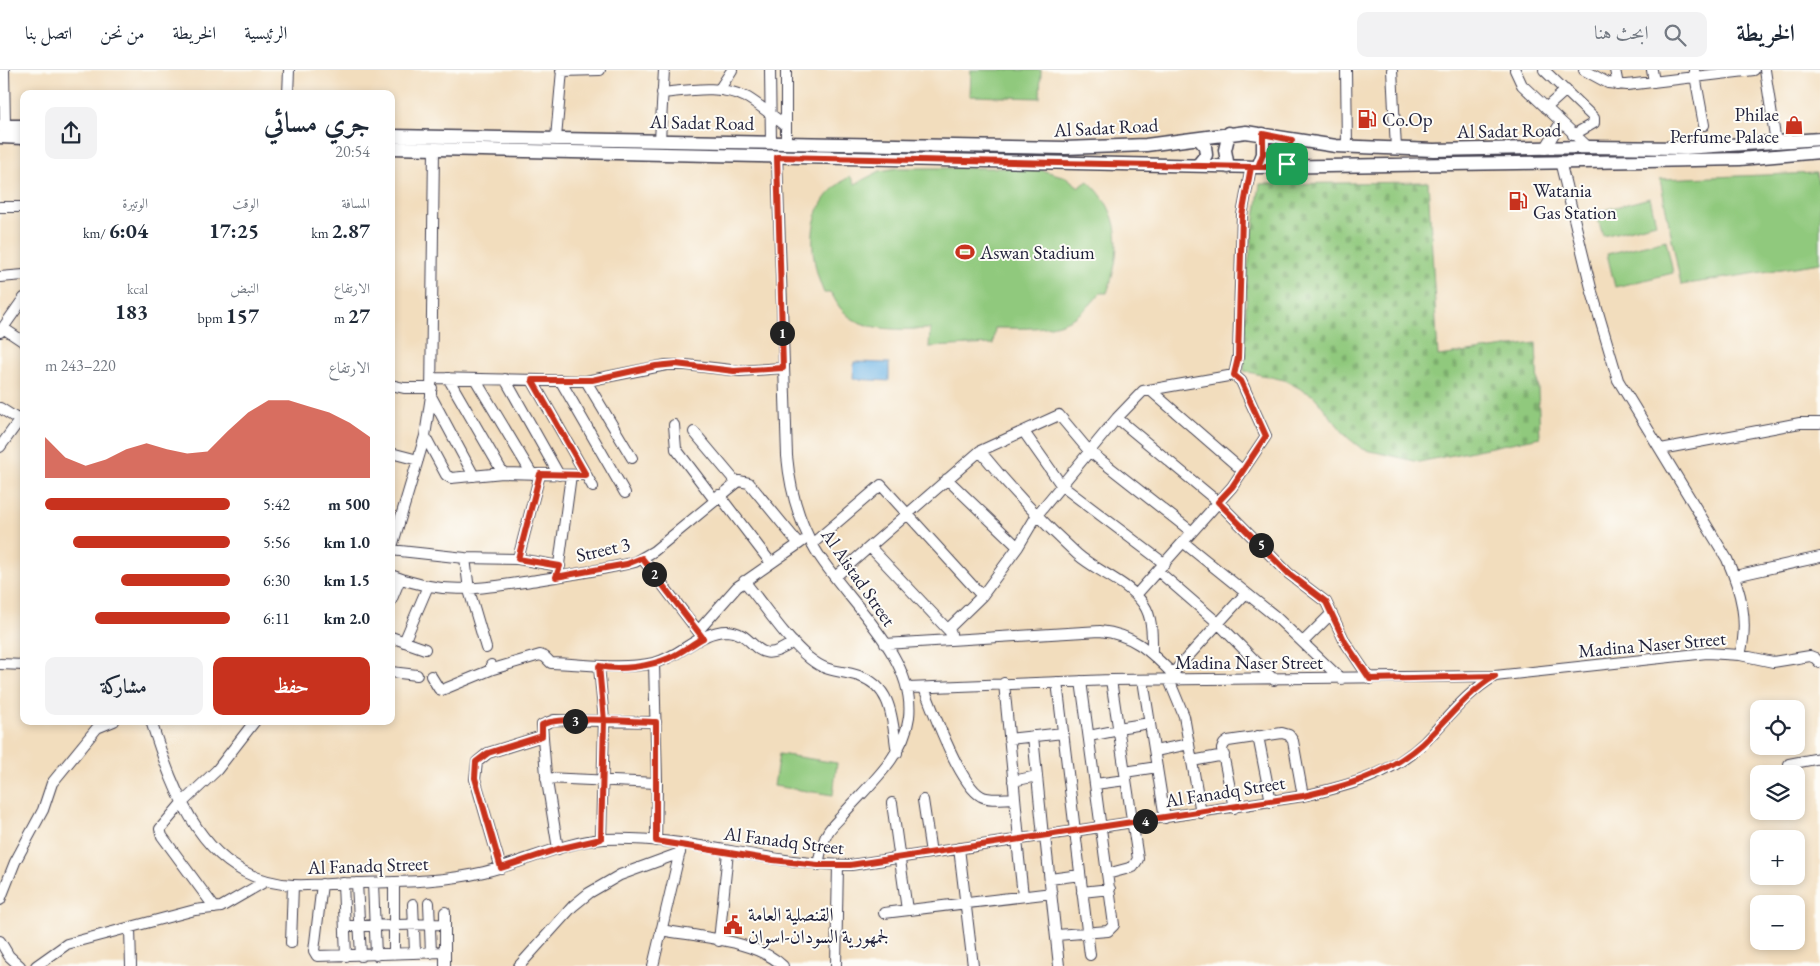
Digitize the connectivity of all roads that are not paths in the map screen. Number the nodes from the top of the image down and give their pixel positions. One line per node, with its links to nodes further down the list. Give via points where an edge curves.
1 (4, 70): 33 (street)
2 (288, 70): 23 (street)
3 (562, 70): 4 (street); 39 (street)
4 (600, 70)
5 (664, 70): 26 (street)
6 (732, 70): 24 (street)
7 (770, 70): 28 (street)
8 (786, 70): 31 (street)
9 (1346, 70): 47 (street)
10 (1392, 70): 51 (street)
11 (1527, 70): 19 (street)
12 (1544, 70): 25 (street)
13 (1584, 70): 22 (street, via 1598,80)
14 (1615, 70): 22 (street)
15 (1652, 70): 21 (street)
16 (1754, 70): 18 (street)
17 (1765, 70): 46 (street)
18 (1739, 71): 20 (street)
19 (1516, 72): 27 (street, via 1522,85)
20 (1695, 74): 21 (street); 30 (street)
21 (1654, 82): 22 (street)
22 (1618, 85)
23 (288, 90)
24 (718, 90): 26 (street, via 708,88); 28 (street, via 747,98)
25 (1566, 90): 27 (street); 36 (street, via 1594,118 1590,127)
26 (662, 93): 42 (street)
27 (1546, 108): 29 (street)
28 (771, 115): 31 (street); 44 (street)
29 (1560, 122): 36 (street); 52 (street)
30 (1704, 125)
31 (786, 126): 45 (street)
32 (20, 127): 33 (main road)
33 (2, 130): 38 (main road)
34 (1229, 133): 35 (main road, Al Sadat Road); 40 (main road, Al Sadat Road); 57 (main road, via 1225,150)
35 (1263, 134): 43 (main road, Al Sadat Road); 58 (main road, via 1263,154)
36 (1573, 135): 48 (street)
37 (395, 136): 39 (main road, Al Sadat Road)
38 (20, 137)
39 (556, 138): 42 (main road, Al Sadat Road)
40 (1200, 139): 45 (main road, Al Sadat Road, via 1066,148); 56 (main road, via 1206,155)
41 (1820, 139): 46 (main road, Al Sadat Road)
42 (660, 140): 44 (main road, Al Sadat Road)
43 (1292, 140): 47 (main road, Al Sadat Road); 59 (main road, via 1284,155)
44 (771, 143): 45 (main road, Al Sadat Road)
45 (786, 143)
46 (1776, 143): 48 (main road, Al Sadat Road, via 1684,148)
47 (1347, 147): 51 (main road, Al Sadat Road)
48 (1588, 147): 52 (main road, Al Sadat Road)
49 (395, 148): 50 (main road, Al Sadat Road)
50 (434, 149): 54 (main road, Al Sadat Road); 76 (street)
51 (1396, 149): 52 (main road, Al Sadat Road)
52 (1545, 149)
53 (1820, 152): 55 (main road, Al Sadat Road, via 1740,159)
54 (777, 157): 56 (main road, Al Sadat Road); 67 (street, Al Aistad Street)
55 (1560, 161): 59 (main road, Al Sadat Road); 88 (street, Madina Naser Street, via 1612,365 1625,394)
56 (1198, 165): 57 (main road, Al Sadat Road)
57 (1228, 167): 58 (main road, Al Sadat Road)
58 (1255, 167): 59 (main road, Al Sadat Road); 68 (street, via 1242,216 1238,358)
59 (1289, 167)
60 (0, 207): 61 (street)
61 (20, 207)
62 (20, 275): 63 (street)
63 (0, 277)
64 (20, 304): 65 (street)
65 (1, 330): 66 (street)
66 (20, 340)
67 (783, 368): 74 (street, via 734,371 686,364 666,365); 112 (street, Al Aistad Street, via 789,477 793,498)
68 (1234, 375): 77 (street); 94 (street, via 1241,381 1266,436)
69 (448, 378): 70 (street); 76 (street); 95 (street)
70 (474, 379): 71 (street); 96 (street)
71 (505, 379): 72 (street); 97 (street)
72 (532, 380): 73 (street); 99 (street)
73 (560, 380): 74 (street); 105 (street)
74 (586, 381): 92 (street)
75 (395, 386): 76 (street)
76 (432, 387): 86 (street); 100 (street)
77 (1150, 390): 81 (street, via 1143,391); 94 (street)
78 (0, 408): 79 (street)
79 (20, 417)
80 (20, 418): 87 (street)
81 (1117, 418): 90 (street); 107 (street)
82 (1820, 424): 88 (street, via 1800,423)
83 (674, 425): 106 (street, via 676,449)
84 (694, 432): 102 (street)
85 (1024, 432): 89 (street); 90 (street, via 1059,415); 103 (street)
86 (424, 436): 93 (street); 100 (street, via 446,475 451,478)
87 (1, 443)
88 (1661, 449): 125 (street, Madina Naser Street)
89 (980, 451): 101 (street); 109 (street)
90 (1089, 451): 103 (street); 110 (street)
91 (395, 454): 93 (street)
92 (632, 458)
93 (418, 460): 111 (street)
94 (1243, 471): 107 (street)
95 (503, 473): 96 (street); 100 (street)
96 (536, 474): 97 (street); 121 (street)
97 (559, 475): 98 (street)
98 (571, 475): 99 (street); 123 (street)
99 (586, 475): 104 (street)
100 (474, 476)
101 (947, 479): 108 (street); 116 (street)
102 (736, 482): 106 (street, Street 3); 114 (street, via 749,483)
103 (1062, 486): 109 (street); 124 (street)
104 (593, 488)
105 (625, 493)
106 (717, 497): 120 (street, Street 3); 122 (street)
107 (1218, 502): 110 (street); 135 (street, via 1288,573 1326,602)
108 (907, 514): 112 (street, via 881,485); 115 (street); 134 (street)
109 (1037, 515): 116 (street); 133 (street, via 1079,555)
110 (1192, 532): 113 (street)
111 (395, 537)
112 (810, 541): 114 (street); 128 (street, Al Aistad Street)
113 (1183, 542): 124 (street); 132 (street)
114 (799, 544): 122 (street)
115 (870, 547): 128 (street); 137 (street)
116 (1018, 547): 134 (street)
117 (395, 550): 119 (street)
118 (1820, 557): 125 (street)
119 (465, 558): 121 (street); 131 (street)
120 (642, 558): 127 (street, Street 3, via 627,564); 138 (street)
121 (518, 559): 123 (street)
122 (771, 563): 129 (street)
123 (560, 566): 127 (street)
124 (1162, 567): 133 (street); 136 (street)
125 (1735, 576): 148 (street, Madina Naser Street, via 1744,612)
126 (396, 577): 130 (street, Street 3)
127 (556, 577): 131 (street, Street 3)
128 (835, 577): 144 (street, Al Aistad Street)
129 (744, 581): 138 (street, via 724,601); 142 (street)
130 (428, 586): 131 (street, Street 3); 141 (street)
131 (469, 590): 145 (street)
132 (1246, 593): 136 (street); 143 (street)
133 (1136, 595): 147 (street, via 1150,620)
134 (982, 596): 137 (street)
135 (1331, 614): 143 (street); 160 (street)
136 (1218, 623): 158 (street); 163 (street)
137 (948, 629): 140 (street)
138 (700, 634): 142 (street, via 734,632 769,653); 149 (street, via 670,658)
139 (395, 639): 141 (street)
140 (956, 640): 144 (street); 147 (street, via 1100,630 1128,637)
141 (404, 642): 146 (street)
142 (794, 642): 184 (street, via 824,669 859,676 883,692 889,703)
143 (1302, 642): 159 (street)
144 (886, 644): 167 (street, Al Aistad Street, via 900,665)
145 (486, 648)
146 (424, 649)
147 (1152, 653): 158 (street)
148 (1740, 655): 150 (street, Madina Naser Street, via 1773,662 1810,656); 157 (street, Madina Naser Street, via 1707,653)
149 (654, 663): 153 (street, via 614,668); 170 (street)
150 (1820, 663)
151 (0, 664): 152 (street)
152 (20, 665)
153 (599, 666): 156 (street, via 551,663 543,655 492,667 442,690); 169 (street)
154 (395, 672): 155 (street)
155 (417, 675)
156 (431, 676)
157 (1495, 676): 160 (street, Madina Naser Street); 197 (street, Al Fanadq Street, via 1472,691 1405,758 1362,781)
158 (1173, 678): 162 (street, Madina Naser Street); 163 (street, Madina Naser Street); 182 (street)
159 (1341, 679): 160 (street, Madina Naser Street); 163 (street, Madina Naser Street)
160 (1370, 679)
161 (1111, 680): 162 (street, Madina Naser Street); 164 (street, Madina Naser Street); 175 (street)
162 (1143, 680): 171 (street)
163 (1274, 680)
164 (1081, 681): 165 (street, Madina Naser Street); 179 (street)
165 (1057, 682): 166 (street, Madina Naser Street); 176 (street)
166 (1004, 683): 168 (street, Madina Naser Street); 181 (street)
167 (908, 688): 168 (street, Madina Naser Street); 184 (street, Al Aistad Street, via 909,715)
168 (924, 688): 198 (street, via 950,751 975,792 987,798)
169 (604, 721): 170 (street); 177 (street, via 547,721 542,725); 193 (street)
170 (656, 722): 195 (street)
171 (1150, 723): 175 (street); 183 (street)
172 (104, 725): 236 (street, via 97,728 52,783 43,810 15,862)
173 (152, 725): 201 (street, Al Fanadq Street)
174 (252, 725): 201 (street, via 217,770)
175 (1118, 729): 179 (street); 191 (street)
176 (1063, 733): 178 (street); 208 (street)
177 (542, 736): 192 (street); 221 (street, via 488,753 476,762 475,778)
178 (1033, 736): 181 (street); 190 (street)
179 (1089, 736): 196 (street)
180 (1258, 736): 185 (street, via 1226,742); 197 (street, via 1282,733 1292,738); 200 (street)
181 (1009, 739): 194 (street)
182 (1189, 744): 183 (street); 187 (street)
183 (1155, 751): 189 (street)
184 (897, 754): 219 (street, Al Aistad Street, via 828,832)
185 (1224, 755): 187 (street); 203 (street)
186 (1820, 758): 188 (street)
187 (1192, 761): 204 (street)
188 (1789, 764)
189 (1157, 767): 191 (street); 205 (street)
190 (1037, 776): 194 (street); 209 (street)
191 (1125, 776): 196 (street); 206 (street)
192 (546, 778): 193 (street); 214 (street)
193 (601, 780): 195 (street); 210 (street)
194 (1013, 781): 198 (street)
195 (657, 783): 212 (street)
196 (1095, 784): 207 (street)
197 (1303, 796): 200 (street, Al Fanadq Street)
198 (1015, 798): 211 (street)
199 (923, 800): 217 (street)
200 (1271, 802): 203 (street, Al Fanadq Street)
201 (182, 803): 225 (street, Al Fanadq Street, via 196,828 226,860); 240 (street, via 162,826 161,832)
202 (892, 803): 218 (street)
203 (1234, 808): 204 (street, Al Fanadq Street)
204 (1200, 813): 205 (street, Al Fanadq Street)
205 (1165, 818): 206 (street, Al Fanadq Street)
206 (1132, 823): 207 (street, Al Fanadq Street); 222 (street, via 1136,864)
207 (1101, 828): 208 (street, Al Fanadq Street); 222 (street)
208 (1075, 831): 209 (street, Al Fanadq Street); 223 (street)
209 (1044, 836): 211 (street, Al Fanadq Street); 224 (street)
210 (601, 839): 212 (street, Al Fanadq Street); 214 (street, Al Fanadq Street)
211 (1018, 839): 213 (street, Al Fanadq Street); 235 (street)
212 (656, 841): 215 (street, Al Fanadq Street)
213 (959, 848): 217 (street, Al Fanadq Street); 238 (street)
214 (558, 849): 221 (street, Al Fanadq Street)
215 (681, 849): 216 (street, Al Fanadq Street); 252 (street); 271 (street, via 589,892)
216 (728, 852): 219 (street, Al Fanadq Street); 256 (street)
217 (931, 853): 218 (street, Al Fanadq Street)
218 (900, 858): 220 (street, Al Fanadq Street); 241 (street)
219 (818, 865): 220 (street, Al Fanadq Street)
220 (838, 865): 266 (street)
221 (501, 868): 226 (street, Al Fanadq Street, via 470,876)
222 (1107, 874): 232 (street)
223 (1080, 875): 224 (street); 233 (street)
224 (1050, 879): 234 (street)
225 (266, 880): 231 (street, Al Fanadq Street); 240 (street, via 229,904)
226 (394, 882): 229 (street, Al Fanadq Street); 245 (street)
227 (343, 883): 228 (street, Al Fanadq Street); 230 (street, Al Fanadq Street); 249 (street)
228 (357, 883): 229 (street, Al Fanadq Street); 250 (street)
229 (373, 883): 248 (street)
230 (322, 884): 231 (street, Al Fanadq Street); 264 (street, via 315,954 321,957)
231 (293, 885): 257 (street)
232 (1110, 889): 233 (street); 253 (street, via 1114,928)
233 (1082, 892): 253 (street)
234 (1052, 893): 235 (street); 254 (street)
235 (1023, 896): 238 (street)
236 (0, 900)
237 (429, 903): 244 (street)
238 (966, 903): 241 (street); 274 (street)
239 (413, 904): 246 (street)
240 (215, 908): 251 (street)
241 (907, 910): 243 (street)
242 (445, 912): 247 (street)
243 (884, 913)
244 (430, 923): 246 (street); 247 (street); 259 (street)
245 (394, 924): 246 (street); 248 (street); 260 (street)
246 (414, 924): 261 (street)
247 (445, 924): 258 (street)
248 (375, 925): 250 (street); 262 (street)
249 (345, 926): 250 (street); 264 (street)
250 (359, 926): 265 (street)
251 (130, 928): 268 (street, via 67,944); 269 (street)
252 (661, 930): 256 (street); 272 (street)
253 (1087, 933): 254 (street); 263 (street)
254 (1057, 935): 275 (street)
255 (0, 941): 267 (street)
256 (719, 941): 273 (street, via 751,947 773,956)
257 (291, 943)
258 (444, 952): 259 (street); 270 (street)
259 (431, 953): 261 (street)
260 (394, 954): 261 (street); 262 (street)
261 (414, 954)
262 (376, 955): 265 (street)
263 (1090, 955)
264 (346, 956): 265 (street)
265 (361, 956)
266 (836, 965)
267 (20, 966)
268 (36, 966)
269 (131, 966)
270 (445, 966)
271 (520, 966)
272 (653, 966)
273 (783, 966)
274 (973, 966)
275 (1059, 966)

